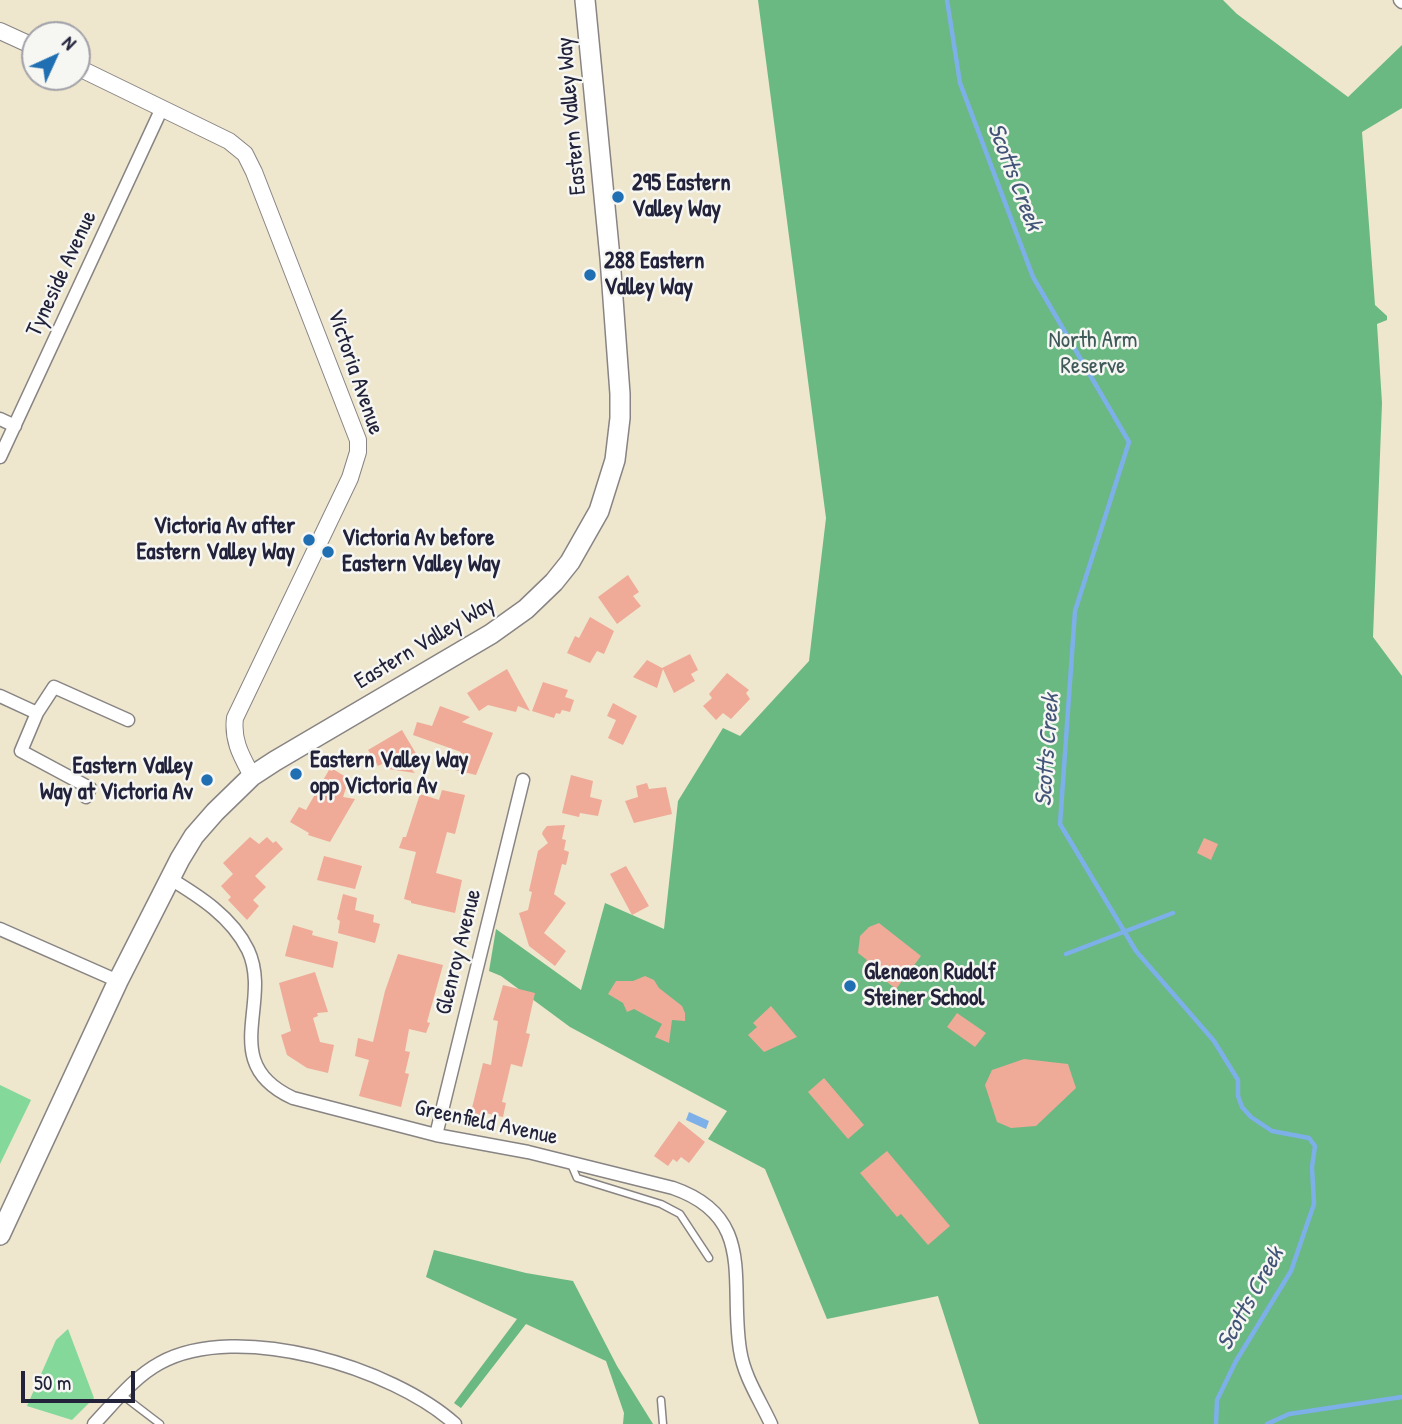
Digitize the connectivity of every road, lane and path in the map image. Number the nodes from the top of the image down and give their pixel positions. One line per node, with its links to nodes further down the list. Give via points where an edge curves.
1 (585, 0): 12 (main road, Eastern Valley Way, via 620,394 615,460 599,512 582,545 554,582 510,622)
2 (0, 31): 3 (street)
3 (21, 41)
4 (91, 74): 5 (street, Victoria Avenue)
5 (162, 108): 7 (street, Tyneside Avenue); 12 (street, Victoria Avenue, via 229,141 250,163 358,440 350,478 235,719 233,732)
6 (0, 419): 7 (street)
7 (15, 425): 8 (street, Tyneside Avenue)
8 (0, 457)
9 (0, 696): 10 (street)
10 (37, 713): 11 (street, via 54,687); 14 (street, via 21,751 90,788)
11 (128, 720)
12 (252, 776): 15 (main road, Eastern Valley Way, via 194,836)
13 (523, 780): 18 (street, Glenroy Avenue)
14 (86, 797)
15 (169, 878): 17 (main road, Eastern Valley Way); 18 (street, Greenfield Avenue, via 213,907 248,951 254,981 251,1043 267,1081 293,1098)
16 (0, 929): 17 (street)
17 (118, 981): 20 (main road, Eastern Valley Way)
18 (436, 1135): 19 (street, Greenfield Avenue)
19 (570, 1162): 21 (lane, via 577,1178 680,1214); 28 (street, Greenfield Avenue, via 695,1196 726,1227 734,1251 740,1350 746,1376)
20 (0, 1235)
21 (709, 1258)
22 (122, 1395): 24 (street); 25 (lane); 26 (street, via 140,1376 184,1354 205,1348 256,1348 299,1353 373,1375 417,1397)
23 (661, 1400): 27 (lane)
24 (93, 1424)
25 (160, 1424)
26 (455, 1424)
27 (663, 1424)
28 (771, 1424)

